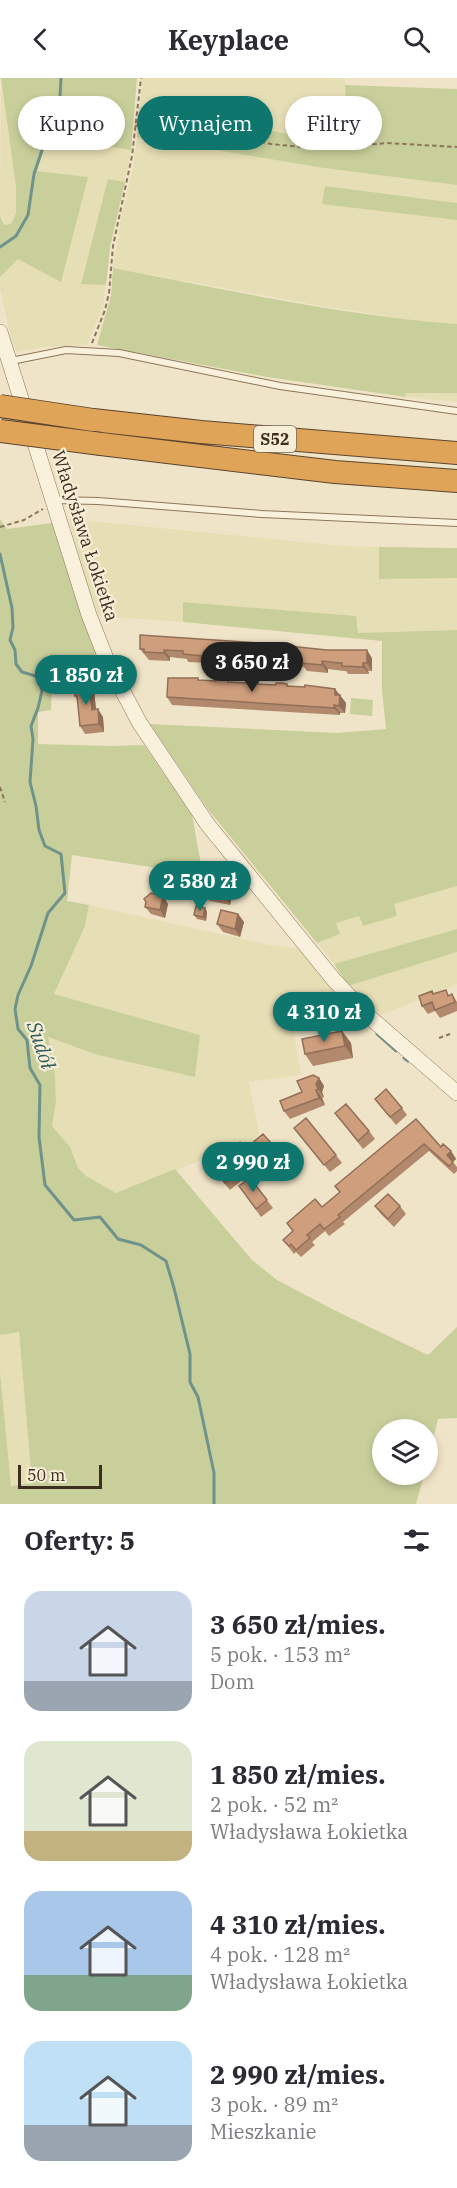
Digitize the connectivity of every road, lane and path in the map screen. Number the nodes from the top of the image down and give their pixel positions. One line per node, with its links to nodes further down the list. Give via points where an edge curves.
1 (141, 78): 2 (path)
2 (135, 126): 3 (path, via 148,123 205,130 271,144 321,149 387,143); 5 (path, via 105,310)
3 (457, 147)
4 (0, 332): 6 (street, Władysława Łokietka)
5 (89, 350): 6 (lane, via 66,350); 8 (lane, via 280,386)
6 (10, 361): 12 (street, Władysława Łokietka)
7 (0, 406): 10 (highway, S52, bridge, via 201,432)
8 (457, 411)
9 (0, 431): 11 (highway, S52, bridge, via 335,472)
10 (457, 453)
11 (457, 481)
12 (53, 502): 13 (lane, via 98,501); 14 (path, via 24,520); 19 (street, Władysława Łokietka, via 107,661 151,741 208,825 349,997)
13 (457, 524)
14 (0, 527)
15 (0, 787): 16 (path)
16 (5, 802)
17 (450, 1034): 18 (path)
18 (439, 1038)
19 (457, 1093)

